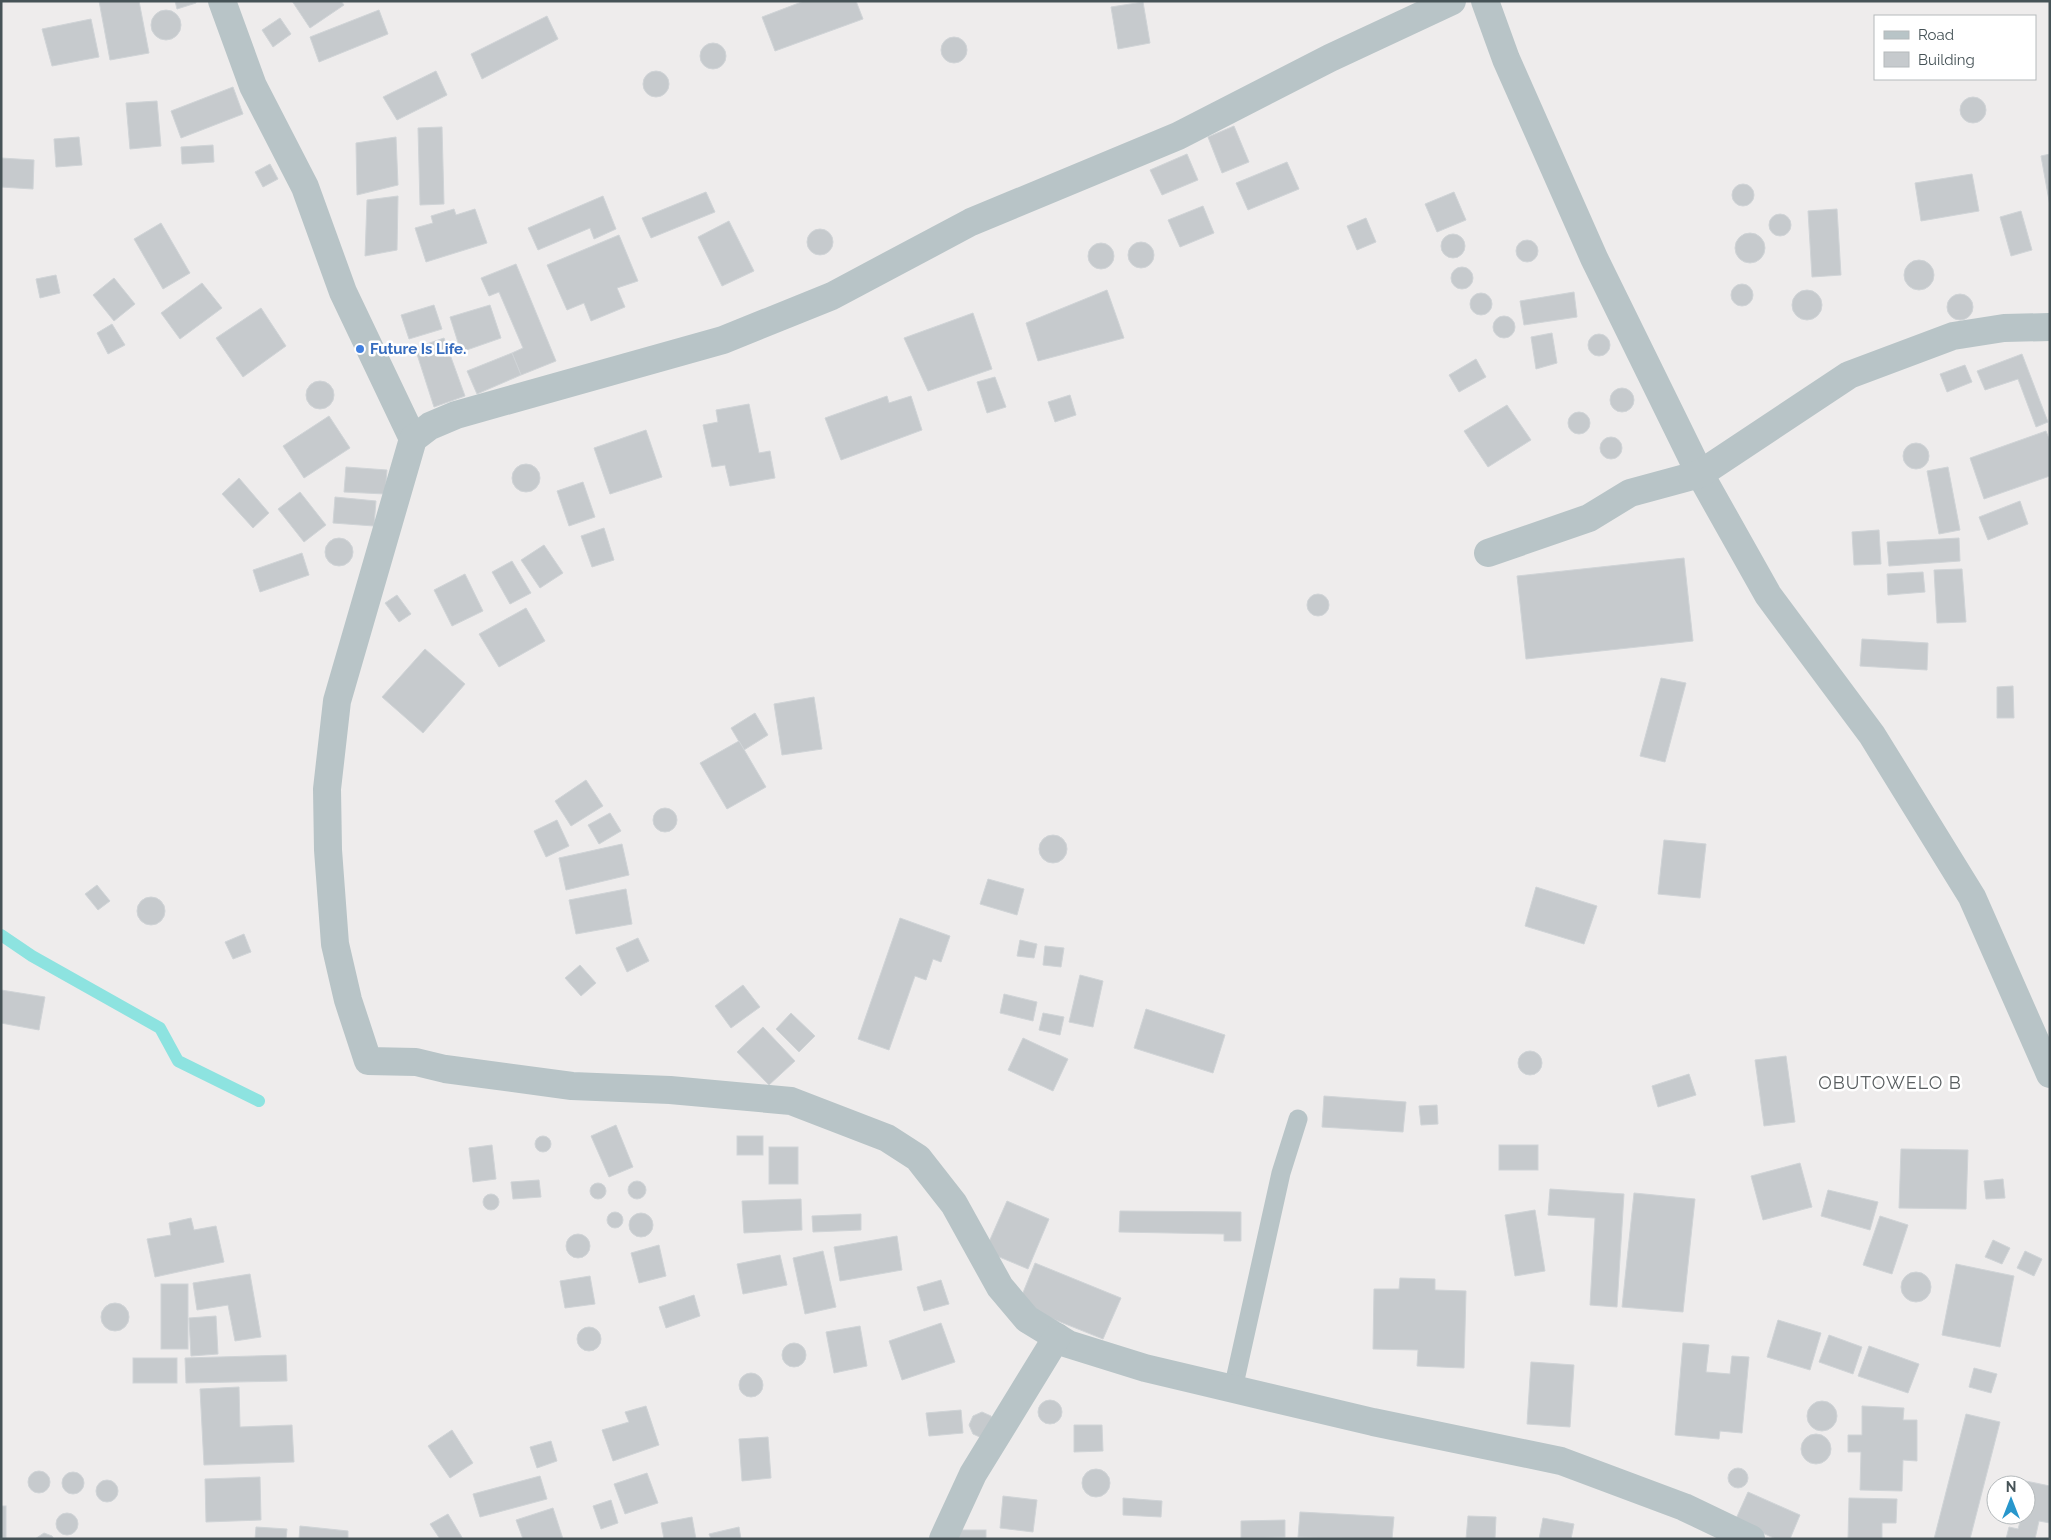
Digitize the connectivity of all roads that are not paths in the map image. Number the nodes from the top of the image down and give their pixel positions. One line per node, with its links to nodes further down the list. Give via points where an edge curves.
1 (222, 1): 5 (street, via 253,86 305,187 342,292)
2 (1452, 1): 5 (street, via 1330,58 1178,136 971,222 832,296 723,340 456,415 430,426)
3 (1484, 1): 6 (street, via 1594,258)
4 (2050, 327): 6 (street, via 2004,328 1953,336 1849,375)
5 (413, 439): 10 (street, via 336,700 327,789 335,944 348,1000 368,1061 416,1062 445,1069 572,1086 670,1090 791,1102 887,1138 918,1158 954,1204 1000,1288 1027,1319)
6 (1700, 474): 7 (street, via 1630,493 1589,518); 8 (street, via 1768,595 1872,735 1972,897)
7 (1488, 553)
8 (2050, 1074)
9 (1298, 1119): 11 (lane, via 1281,1173)
10 (1057, 1337): 11 (street, via 1068,1344 1145,1368); 12 (street, via 972,1474)
11 (1233, 1389): 13 (street, via 1561,1461 1684,1507)
12 (943, 1539)
13 (1750, 1539)

